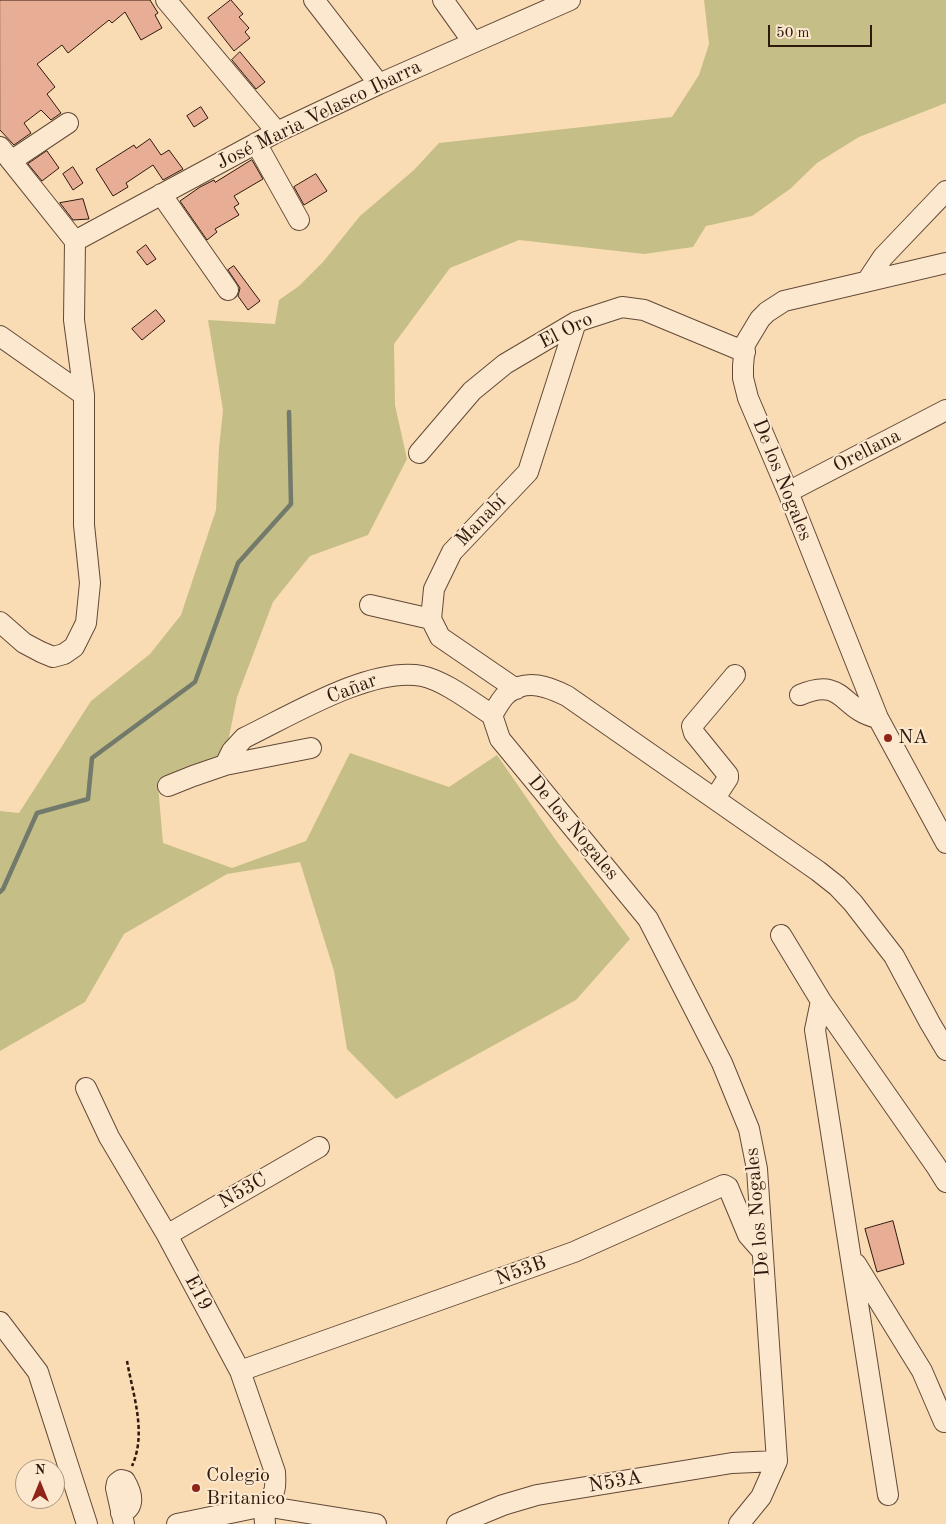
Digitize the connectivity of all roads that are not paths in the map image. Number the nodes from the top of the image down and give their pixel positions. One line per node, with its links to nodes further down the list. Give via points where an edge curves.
1 (166, 0): 8 (street)
2 (314, 0): 6 (street)
3 (443, 0): 5 (street)
4 (570, 0): 5 (street, José Maria Velasco Ibarra)
5 (473, 42): 6 (street, José Maria Velasco Ibarra)
6 (379, 84): 8 (street, José Maria Velasco Ibarra)
7 (68, 123): 10 (street)
8 (276, 132): 9 (street, José Maria Velasco Ibarra)
9 (256, 143): 12 (street, José Maria Velasco Ibarra); 13 (street)
10 (6, 154): 14 (street)
11 (946, 190): 16 (street, via 883,257)
12 (161, 194): 14 (street, José Maria Velasco Ibarra); 17 (street)
13 (299, 220)
14 (75, 241): 21 (street, via 74,320)
15 (946, 262): 16 (street, De los Nogales)
16 (867, 281): 20 (street, De los Nogales, via 780,304 767,312 754,327 745,344)
17 (228, 290)
18 (576, 322): 20 (street, El Oro, via 622,307 644,310); 23 (street, El Oro, via 498,369 472,391); 26 (street, Manabí, via 528,472 452,552 434,588)
19 (0, 336): 21 (street)
20 (745, 352): 24 (street, De los Nogales, via 743,366 748,398)
21 (84, 395): 27 (street, via 84,525 90,583 86,624 74,647 54,656 24,643)
22 (946, 410): 24 (street, Orellana)
23 (419, 453)
24 (788, 492): 32 (street, De los Nogales)
25 (370, 605): 26 (street)
26 (431, 619): 29 (street, via 440,637)
27 (0, 622)
28 (735, 675): 36 (street, via 692,726 694,733 728,775)
29 (516, 689): 31 (street, via 508,693); 36 (street, via 540,685 567,696)
30 (800, 695): 32 (street, via 814,689 828,689 866,716)
31 (492, 715): 34 (street, Cañar, via 438,681 422,676 384,676 344,689 244,738); 45 (street, De los Nogales, via 500,739 648,919 722,1063 749,1129 754,1151)
32 (878, 718): 37 (street, De los Nogales)
33 (311, 748): 34 (street)
34 (225, 765): 35 (street)
35 (168, 786)
36 (715, 798): 40 (street, via 837,886 853,903 894,956)
37 (946, 843)
38 (781, 935): 39 (street)
39 (821, 1001): 43 (street); 46 (street, via 815,1030)
40 (946, 1050)
41 (86, 1088): 44 (street, E19, via 109,1137)
42 (318, 1147): 44 (street, N53C)
43 (946, 1182)
44 (167, 1235): 48 (street, E19)
45 (762, 1251): 48 (street, N53B, via 748,1235 728,1187 724,1185 574,1252); 50 (street, De los Nogales)
46 (850, 1253): 49 (street, via 922,1371); 52 (street)
47 (0, 1322): 55 (street, via 38,1372)
48 (240, 1371): 53 (street, E19, via 275,1472 276,1489)
49 (944, 1422)
50 (777, 1461): 58 (street, N53A, via 732,1463 537,1495); 59 (street, De los Nogales, via 761,1497)
51 (125, 1481): 54 (street, via 120,1480 116,1488)
52 (888, 1494)
53 (264, 1515): 56 (street); 57 (street)
54 (123, 1518)
55 (88, 1524)
56 (177, 1524)
57 (376, 1524)
58 (456, 1524)
59 (739, 1524)

